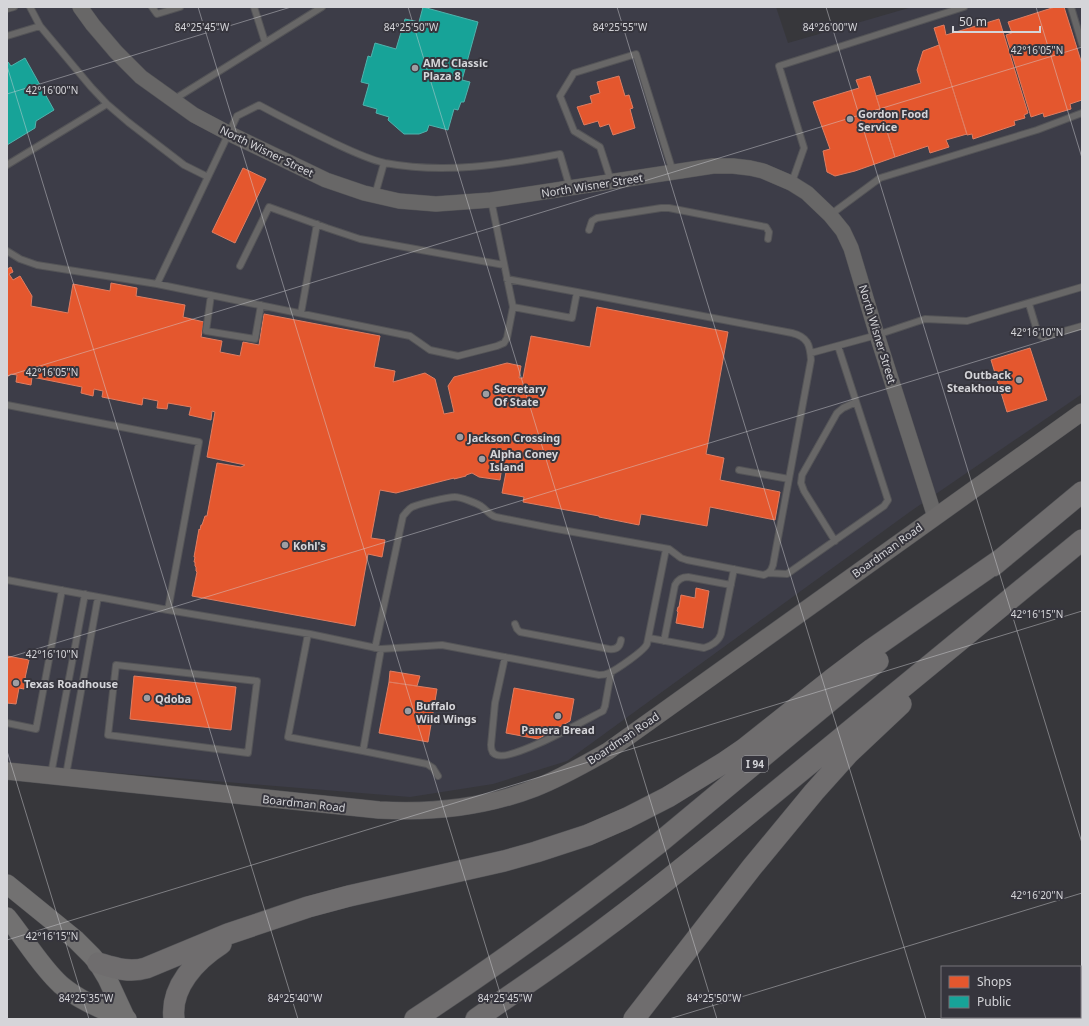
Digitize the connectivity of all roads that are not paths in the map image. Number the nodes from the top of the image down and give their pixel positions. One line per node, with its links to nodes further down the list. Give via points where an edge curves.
1 (30, 7): 9 (lane)
2 (80, 7): 13 (street, North Wisner Street, via 116,52 141,77)
3 (152, 7): 4 (lane, via 156,14)
4 (180, 7)
5 (254, 7): 11 (lane)
6 (322, 7): 11 (lane)
7 (964, 7): 22 (lane, via 779,66 804,148)
8 (1071, 7): 12 (lane)
9 (40, 26): 10 (lane); 14 (lane)
10 (7, 36)
11 (265, 42): 13 (lane)
12 (1082, 44)
13 (173, 100): 16 (street, North Wisner Street, via 194,115)
14 (107, 104): 18 (lane); 20 (lane, via 184,165)
15 (1082, 112): 26 (lane, via 1037,130 880,178)
16 (228, 133): 17 (lane, via 237,116 259,105 355,153); 20 (lane); 24 (street, North Wisner Street, via 326,180)
17 (384, 163): 23 (lane, via 474,167 560,154); 24 (lane)
18 (7, 164)
19 (673, 172): 21 (street, North Wisner Street); 21 (lane, via 636,54 574,73 560,96 574,131 600,147); 22 (street, North Wisner Street, via 733,166 763,171)
20 (208, 177): 34 (lane)
21 (612, 182): 23 (street, North Wisner Street)
22 (791, 183): 26 (street, North Wisner Street, via 807,193)
23 (570, 188): 25 (street, North Wisner Street)
24 (375, 195): 25 (street, North Wisner Street, via 399,201 436,204)
25 (491, 200): 31 (lane)
26 (830, 215): 43 (street, North Wisner Street, via 843,231 851,248)
27 (317, 224): 31 (lane, via 360,238); 32 (lane, via 269,206); 41 (lane)
28 (589, 230): 29 (lane, via 592,221 597,218 669,208 766,227 769,232)
29 (768, 239)
30 (7, 251): 34 (lane, via 37,265)
31 (504, 265): 33 (lane)
32 (240, 266)
33 (507, 278): 36 (lane); 40 (lane)
34 (157, 284): 37 (lane)
35 (1082, 288): 38 (lane)
36 (577, 292): 40 (lane, via 572,318); 45 (lane, via 797,334 806,339)
37 (211, 295): 39 (lane); 39 (lane, via 206,331 255,339)
38 (1029, 304): 42 (lane, via 1038,334 1043,337); 43 (lane, via 967,321 924,319)
39 (261, 305): 41 (lane)
40 (513, 307): 41 (lane, via 504,343 458,356 430,350 410,336)
41 (301, 313)
42 (1082, 326)
43 (877, 335): 44 (lane); 52 (street, North Wisner Street)
44 (838, 346): 45 (lane); 46 (lane)
45 (811, 353): 50 (lane)
46 (856, 402): 53 (lane, via 837,413 802,475 804,491); 53 (lane, via 888,500 884,506)
47 (7, 405): 64 (lane, via 199,442)
48 (1082, 412): 52 (main road, Boardman Road)
49 (739, 470): 50 (lane)
50 (789, 479): 58 (lane, via 773,565)
51 (1082, 492): 56 (highway, I 94)
52 (935, 517): 77 (main road, Boardman Road, via 608,751 558,778 516,794 454,808 396,811)
53 (835, 541): 58 (lane, via 787,574)
54 (1077, 544): 86 (highway, via 660,886 606,928); 87 (highway, via 859,743 835,768 779,833)
55 (666, 549): 57 (lane, via 687,560); 67 (lane); 70 (lane, via 492,515 481,506 455,496 412,507 403,516)
56 (1004, 557): 80 (highway, via 872,649 744,749 680,790 627,818 588,835 504,861); 85 (highway, I 94, via 659,843 536,936)
57 (734, 569): 58 (lane); 60 (lane)
58 (768, 573)
59 (7, 580): 61 (lane)
60 (731, 585): 69 (lane, via 719,639 704,648); 69 (lane, via 688,577 678,580)
61 (62, 590): 62 (lane); 73 (lane, via 36,729)
62 (85, 594): 63 (lane); 77 (lane)
63 (98, 597): 64 (lane); 77 (lane)
64 (168, 610): 66 (lane)
65 (515, 624): 68 (lane, via 520,632 609,649 619,646)
66 (308, 634): 70 (lane); 74 (lane, via 288,737)
67 (649, 638): 69 (lane); 72 (lane, via 644,650)
68 (621, 640)
69 (664, 641)
70 (378, 649): 71 (lane, via 442,645); 74 (lane)
71 (505, 656): 72 (lane, via 599,675); 72 (lane, via 495,703 491,740 491,750 500,756 532,747 603,711)
72 (611, 672)
73 (7, 723)
74 (363, 752): 78 (lane, via 427,764)
75 (248, 753): 75 (lane, via 257,681 116,665 108,735)
76 (7, 771): 77 (main road, Boardman Road)
77 (58, 776)
78 (438, 776)
79 (7, 884): 82 (main road, via 76,940)
80 (297, 910): 82 (highway, via 228,934 146,968 122,970); 84 (highway, via 239,934 206,954 178,989 174,1003)
81 (7, 917): 83 (main road, via 48,971 63,986 85,1001)
82 (98, 963): 83 (main road, via 112,985)
83 (127, 1019)
84 (174, 1019)
85 (415, 1019)
86 (476, 1019)
87 (634, 1019)

